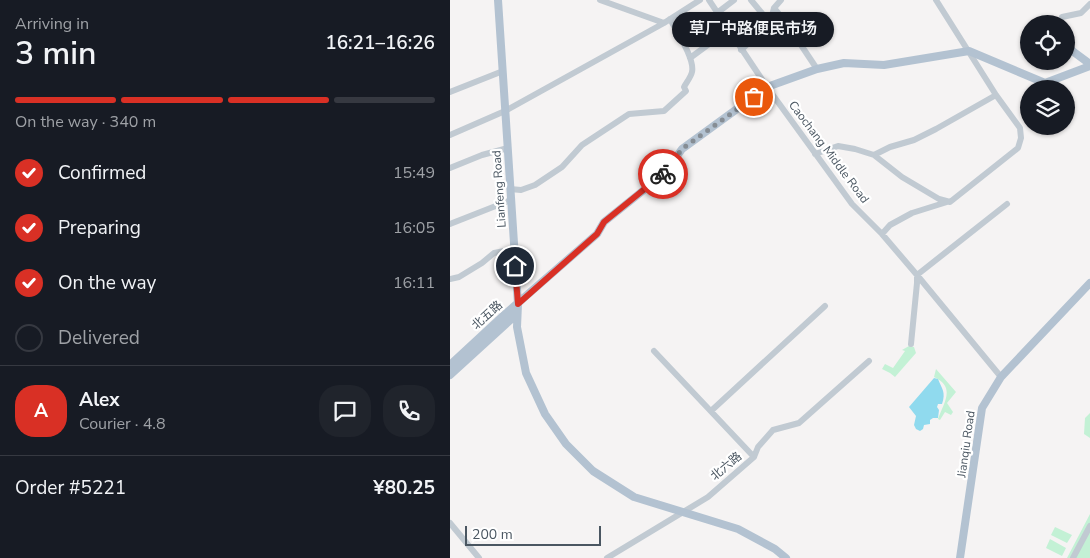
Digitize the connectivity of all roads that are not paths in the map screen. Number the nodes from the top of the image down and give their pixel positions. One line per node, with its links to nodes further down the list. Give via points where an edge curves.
1 (498, 0): 22 (main road, Lianfeng Road)
2 (600, 0): 13 (street)
3 (700, 0): 13 (street)
4 (709, 0): 11 (street, Caochang Middle Road)
5 (734, 0): 11 (street)
6 (751, 0): 14 (street)
7 (781, 0): 10 (street)
8 (936, 0): 17 (street)
9 (1090, 4): 12 (street, via 1082,13)
10 (774, 8): 14 (street); 21 (street)
11 (717, 13): 15 (street, Caochang Middle Road)
12 (1072, 15)
13 (667, 21): 19 (street); 26 (street)
14 (770, 23): 16 (street)
15 (728, 30): 16 (street, Caochang Middle Road); 19 (street)
16 (742, 50): 23 (street, Caochang Middle Road)
17 (969, 51): 20 (main road, via 1045,83); 21 (main road, 北五路, via 884,65 844,63); 25 (street)
18 (1075, 53): 20 (main road)
19 (690, 58): 32 (street, via 692,72 684,87 686,92 664,111 629,114 582,145 562,167 535,185 521,190)
20 (1090, 65)
21 (817, 69): 23 (main road, 北五路)
22 (502, 71): 24 (street); 26 (main road, Lianfeng Road)
23 (767, 87): 29 (street, Caochang Middle Road); 42 (main road, 北五路, via 682,149 665,173 604,222 597,234)
24 (450, 92)
25 (996, 95): 30 (street, via 914,140); 34 (street, via 1020,128 1018,148)
26 (505, 111): 27 (street); 28 (main road, Lianfeng Road)
27 (450, 135)
28 (508, 148): 31 (street); 32 (main road, Lianfeng Road)
29 (816, 154): 30 (street, via 838,146); 37 (street, Caochang Middle Road, via 852,204)
30 (874, 155): 34 (street, via 902,177)
31 (450, 168)
32 (510, 189): 33 (main road, Lianfeng Road)
33 (511, 200): 36 (street); 38 (main road, Lianfeng Road)
34 (950, 202): 37 (street, via 912,213 890,225)
35 (1007, 204): 39 (street)
36 (450, 224)
37 (882, 234): 39 (street, Caochang Middle Road)
38 (514, 249): 40 (street, via 494,253 459,277); 42 (main road, Lianfeng Road)
39 (917, 275): 45 (street); 50 (street, Caochang Middle Road)
40 (450, 279)
41 (1090, 284): 50 (main road, Jianqiu Road)
42 (518, 304): 44 (main road, Lianfeng Road); 48 (main road, 北五路)
43 (824, 306): 51 (street)
44 (517, 314): 49 (main road, 北五路); 53 (main road, Lianfeng Road, via 526,373 545,414 566,444 593,471 634,497)
45 (912, 344)
46 (654, 351): 51 (street)
47 (869, 361): 52 (street, 北六路, via 799,423 773,430)
48 (450, 364)
49 (450, 375)
50 (1001, 377): 61 (main road, Jianqiu Road, via 982,408)
51 (711, 411): 52 (street)
52 (754, 457): 53 (street, 北六路, via 708,497)
53 (682, 513): 59 (street, 北六路); 60 (main road, Lianfeng Road, via 738,530)
54 (450, 522): 58 (street)
55 (1090, 526): 56 (street)
56 (1081, 543): 57 (street); 62 (street)
57 (1090, 545)
58 (479, 558)
59 (608, 558)
60 (786, 558)
61 (960, 558)
62 (1073, 558)

